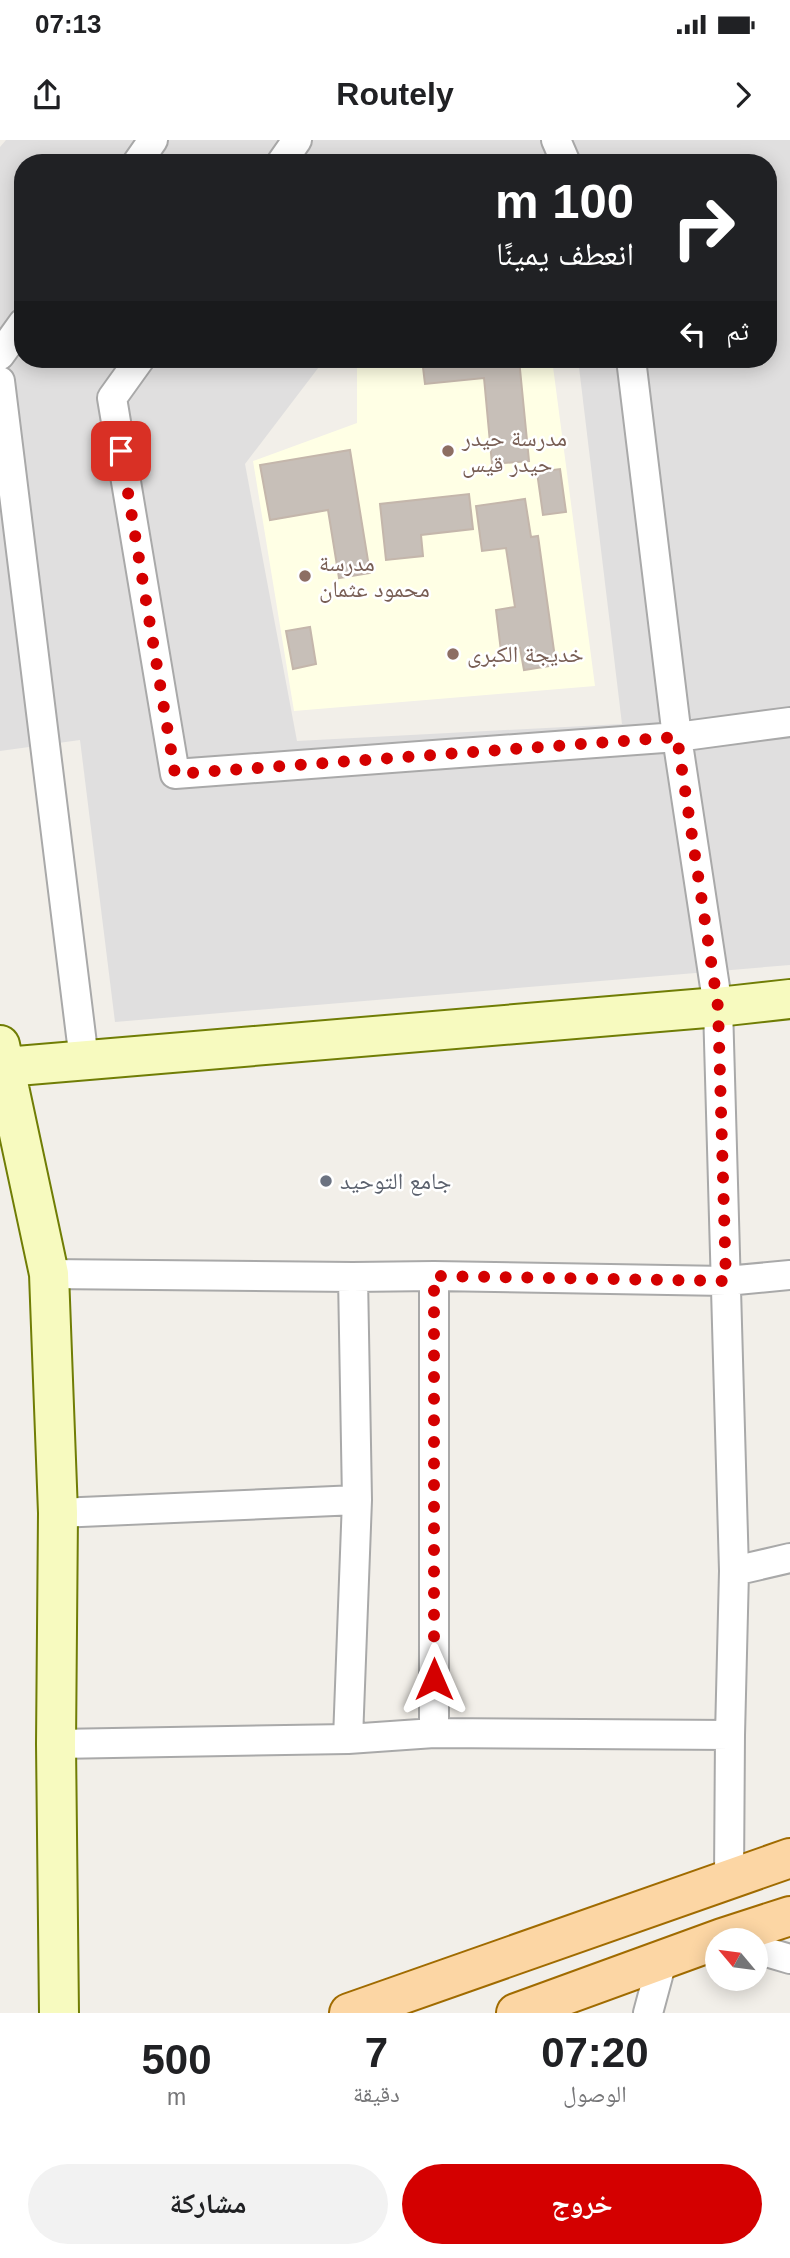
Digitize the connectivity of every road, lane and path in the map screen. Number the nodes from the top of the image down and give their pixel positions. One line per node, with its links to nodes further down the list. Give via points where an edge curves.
1 (14, 336): 2 (street)
2 (0, 355)
3 (134, 368): 7 (street, via 112,398 175,774)
4 (632, 368): 7 (street)
5 (0, 380): 11 (street)
6 (790, 722): 7 (street)
7 (677, 737): 9 (street)
8 (790, 999): 9 (main road)
9 (718, 1007): 11 (main road); 16 (street)
10 (2, 1056): 11 (main road); 12 (main road)
11 (84, 1060)
12 (49, 1274): 15 (street); 18 (main road)
13 (790, 1275): 16 (street)
14 (434, 1276): 15 (street); 16 (street); 21 (street)
15 (353, 1278): 17 (street)
16 (726, 1281): 20 (street)
17 (357, 1500): 18 (street); 23 (street)
18 (58, 1513): 24 (main road)
19 (790, 1558): 20 (street)
20 (734, 1571): 22 (street)
21 (434, 1732): 22 (street); 23 (street)
22 (730, 1735): 26 (street)
23 (348, 1740): 24 (street)
24 (56, 1744): 33 (main road)
25 (790, 1858): 26 (main road)
26 (729, 1878): 34 (main road)
27 (790, 1916): 28 (main road)
28 (766, 1928)
29 (705, 1951): 32 (main road)
30 (768, 1952): 31 (street)
31 (790, 1959)
32 (662, 1961): 35 (main road); 36 (street)
33 (59, 2013)
34 (349, 2013)
35 (516, 2013)
36 (648, 2013)

